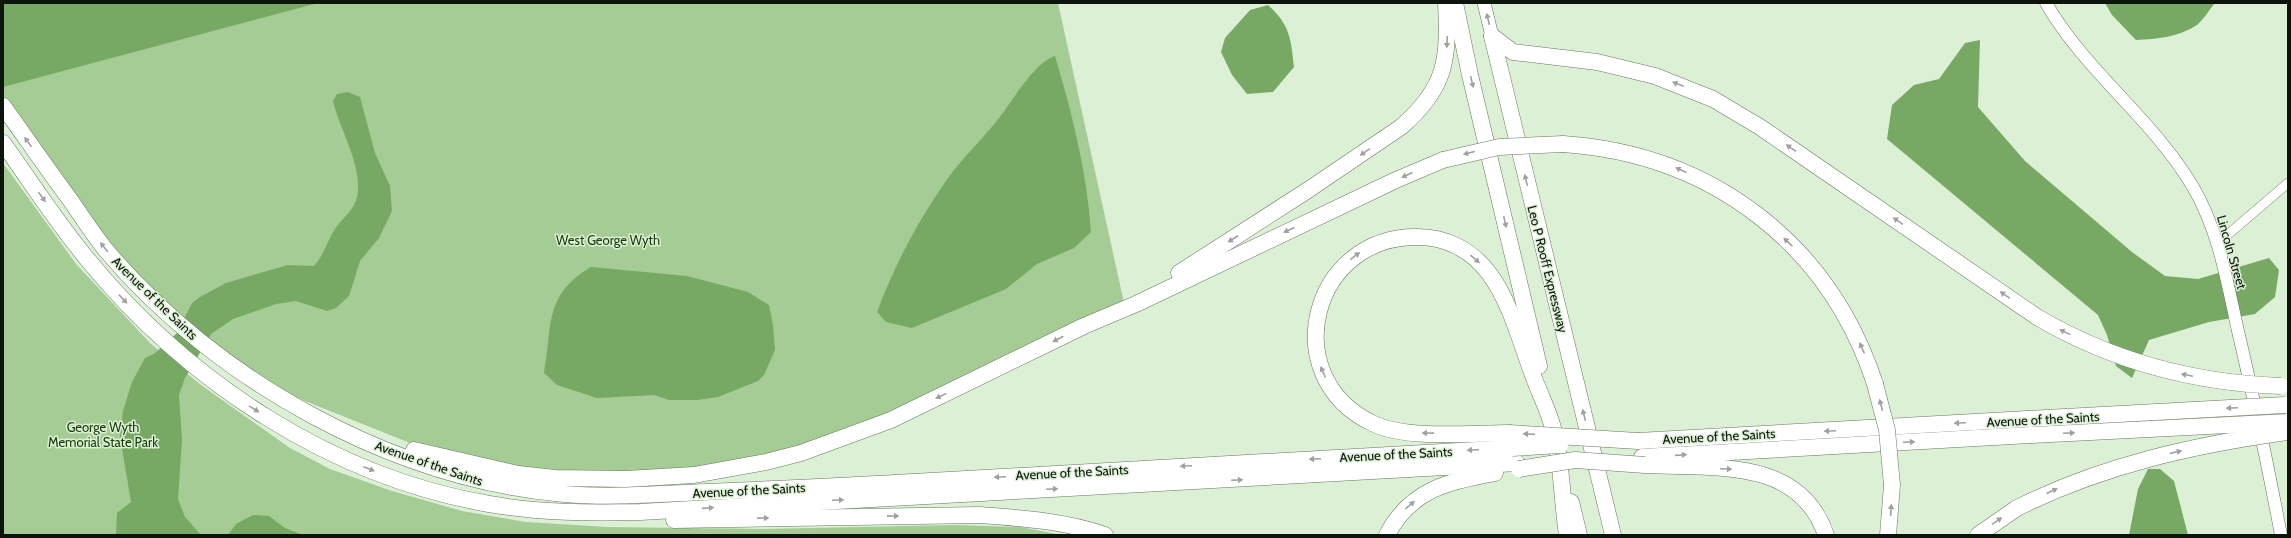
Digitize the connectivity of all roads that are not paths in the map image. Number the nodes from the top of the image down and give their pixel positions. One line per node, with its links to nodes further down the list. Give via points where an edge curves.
1 (1446, 3): 10 (highway, one-way to 10, via 1447,48 1444,66 1431,94 1415,115 1228,243)
2 (1455, 3): 14 (highway, one-way to 14)
3 (1484, 3): 5 (main road, Leo P Rooff Expressway, one-way to 3)
4 (2046, 3): 9 (main road, Lincoln Street, via 2076,44 2182,170 2204,207)
5 (1492, 36): 11 (highway, one-way to 5, bridge, via 2232,383 2168,371 2106,352 2037,317 1760,127 1713,99 1662,78 1628,68 1513,52); 20 (highway, Leo P Rooff Expressway, one-way to 5)
6 (3, 106): 16 (highway, Avenue of the Saints, one-way to 6, via 279,396 193,337 135,282 103,246)
7 (3, 143): 21 (highway, Avenue of the Saints, one-way to 21, via 87,259 145,322 222,388 296,434 357,465 426,489)
8 (2288, 183): 9 (street)
9 (2218, 243): 31 (main road, Lincoln Street)
10 (1084, 326): 16 (highway, one-way to 16, via 858,433 801,453 694,475 619,479 555,478 518,474); 29 (highway, one-way to 10, bridge, via 1892,485 1887,430 1875,384 1855,334 1825,283 1790,243 1750,209 1712,185 1652,159 1590,146 1563,144 1499,147 1443,160)
11 (2284, 386)
12 (2286, 405): 17 (highway, Avenue of the Saints, one-way to 17, bridge, via 1638,441)
13 (2288, 422): 18 (highway, Avenue of the Saints, one-way to 13, bridge, via 2030,435)
14 (1554, 432): 17 (highway, one-way to 14, via 1394,430 1373,424 1343,404 1333,392 1320,364 1315,335 1318,310 1323,297 1344,266 1355,256 1378,243 1409,237 1438,238 1477,260 1497,285); 24 (highway); 25 (highway)
15 (2288, 432): 30 (highway, one-way to 15, bridge, via 2017,508 2065,485 2141,460 2207,445)
16 (349, 434): 17 (highway, Avenue of the Saints, one-way to 16, via 812,487 606,496 561,494 491,484 426,464)
17 (1511, 441)
18 (1643, 461): 19 (highway, Avenue of the Saints, bridge, via 1575,460); 28 (highway, one-way to 28, via 1737,469 1765,475 1788,486 1805,501)
19 (1518, 466): 21 (highway, Avenue of the Saints, one-way to 19, via 564,512 640,512); 23 (highway, one-way to 19, via 1400,514 1430,490 1453,481)
20 (1601, 484): 26 (highway, Leo P Rooff Expressway); 27 (highway)
21 (488, 504): 22 (highway, one-way to 22, via 549,517 626,521 979,515 1028,518)
22 (1105, 535)
23 (1387, 535)
24 (1567, 535)
25 (1579, 535)
26 (1613, 535)
27 (1619, 535)
28 (1826, 535)
29 (1888, 535)
30 (1978, 535)
31 (2281, 535)

